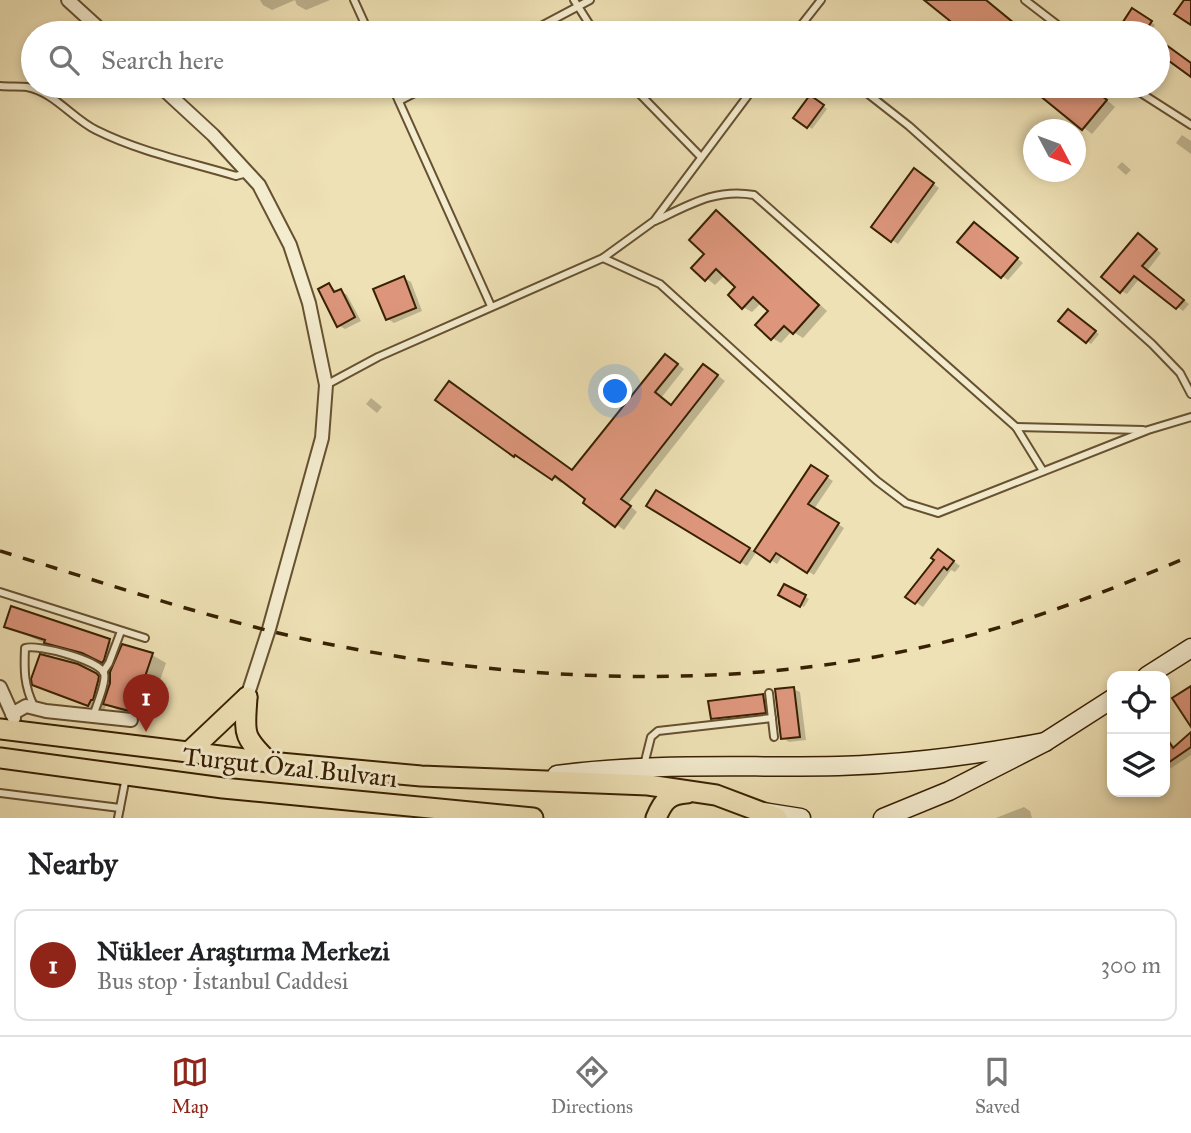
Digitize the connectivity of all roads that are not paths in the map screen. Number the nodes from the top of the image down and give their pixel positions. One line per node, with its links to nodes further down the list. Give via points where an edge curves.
1 (68, 0): 7 (street)
2 (354, 0): 8 (lane)
3 (590, 0): 6 (lane)
4 (821, 0): 11 (lane)
5 (1025, 0): 12 (lane)
6 (577, 3): 9 (lane); 10 (lane)
7 (91, 21)
8 (364, 21)
9 (548, 21)
10 (588, 21)
11 (804, 21)
12 (1052, 21)
13 (0, 86): 14 (lane)
14 (21, 87)
15 (50, 98): 26 (lane, via 96,130 155,153 236,176)
16 (173, 98): 26 (street)
17 (398, 98): 23 (lane)
18 (405, 98): 23 (lane)
19 (644, 98): 25 (lane)
20 (746, 98): 25 (lane)
21 (873, 98): 31 (lane, via 1152,344 1180,373)
22 (1149, 98): 24 (lane)
23 (399, 101): 29 (lane)
24 (1191, 125)
25 (701, 157): 27 (lane)
26 (247, 173): 30 (street, via 259,185 290,245 309,303)
27 (654, 221): 28 (lane); 33 (lane, via 698,200 733,191 754,195)
28 (603, 258): 29 (lane); 35 (lane, via 660,284 906,503 938,513)
29 (491, 306): 30 (lane)
30 (326, 385): 44 (street, via 322,438)
31 (1191, 394)
32 (1191, 417): 34 (lane)
33 (1016, 428): 34 (lane); 35 (lane)
34 (1148, 430): 35 (lane)
35 (1044, 471)
36 (0, 592): 37 (lane)
37 (121, 631): 38 (lane); 41 (lane)
38 (145, 638)
39 (1191, 648): 40 (street)
40 (1155, 671)
41 (103, 672): 46 (lane, via 64,653 25,648 26,690); 47 (lane)
42 (0, 687): 50 (street)
43 (769, 693): 48 (lane)
44 (247, 696): 53 (main road); 55 (main road, via 245,732)
45 (1107, 702): 52 (street)
46 (35, 708): 47 (street); 50 (street, via 26,706)
47 (93, 716): 49 (street)
48 (772, 718): 51 (lane); 56 (lane, via 658,731 651,737)
49 (131, 720)
50 (10, 725): 53 (main road)
51 (774, 737)
52 (1045, 742): 56 (street, via 980,754 854,765); 59 (street)
53 (190, 751): 55 (main road)
54 (0, 758): 57 (main road, Turgut Özal Bulvarı)
55 (269, 762): 58 (main road)
56 (644, 768): 58 (street)
57 (126, 775): 62 (main road, Turgut Özal Bulvarı); 63 (lane)
58 (528, 780): 61 (main road, via 648,785)
59 (949, 791): 70 (street); 71 (street)
60 (0, 793): 63 (lane)
61 (716, 795): 64 (main road); 68 (main road, via 671,795)
62 (415, 806): 66 (street); 67 (main road, Turgut Özal Bulvarı)
63 (120, 808): 65 (lane)
64 (769, 815): 69 (street)
65 (118, 818)
66 (443, 818)
67 (533, 818)
68 (656, 818)
69 (801, 818)
70 (883, 818)
71 (909, 818)

